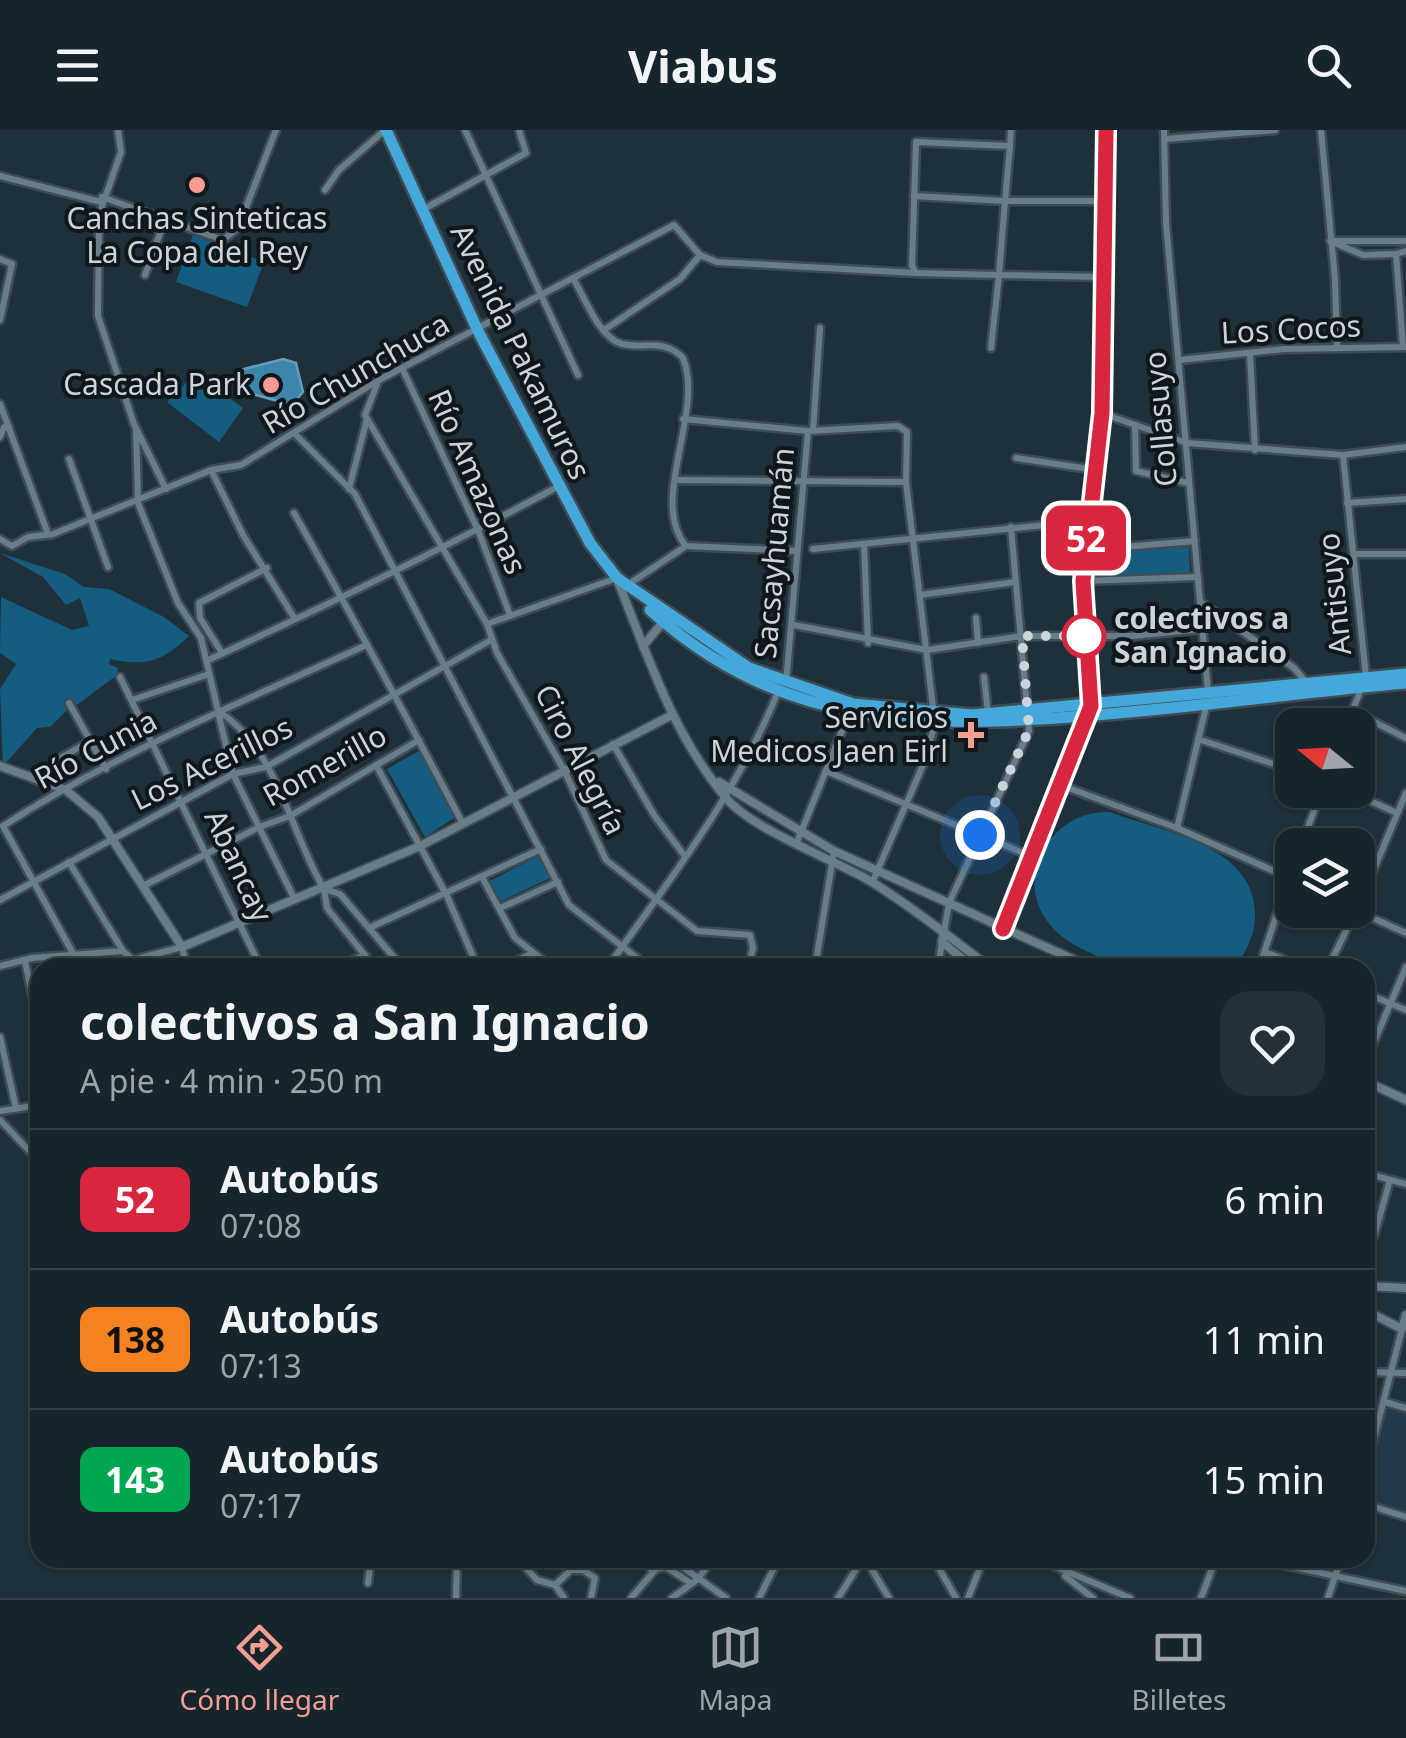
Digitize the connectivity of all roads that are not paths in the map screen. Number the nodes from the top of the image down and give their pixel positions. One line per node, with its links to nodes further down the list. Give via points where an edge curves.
1 (118, 130): 16 (street, via 121,152)
2 (276, 130): 20 (street, via 231,237 223,240)
3 (385, 130): 14 (street); 19 (highway, Avenida Pakamuros)
4 (519, 130): 13 (street, via 527,151)
5 (1011, 130): 11 (street)
6 (1106, 130): 18 (street)
7 (1275, 130): 10 (street)
8 (1321, 130): 21 (street)
9 (468, 131): 13 (street)
10 (1164, 134): 41 (street, Collasuyo)
11 (1010, 146): 15 (street, via 916,142); 17 (street)
12 (0, 176): 16 (street)
13 (486, 177): 19 (street); 32 (street)
14 (325, 190)
15 (914, 196): 17 (street); 27 (street)
16 (102, 199): 20 (street); 52 (street, via 98,316)
17 (1006, 201): 18 (street); 29 (street)
18 (1108, 201): 30 (street)
19 (422, 210): 36 (highway, Avenida Pakamuros)
20 (166, 219): 28 (street)
21 (1330, 241): 22 (street); 24 (street, via 1363,255); 39 (street)
22 (1406, 241)
23 (1406, 250): 24 (street)
24 (1396, 254): 37 (street)
25 (700, 255): 27 (street, via 717,262); 31 (street, Río Chunchuca, via 674,225); 35 (street, via 680,279)
26 (0, 258): 33 (street, via 12,264)
27 (916, 273): 29 (street)
28 (145, 275)
29 (999, 276): 30 (street); 38 (street)
30 (1104, 277): 46 (street)
31 (574, 278): 32 (street, Río Chunchuca); 35 (street)
32 (545, 296): 36 (street, Río Chunchuca); 43 (street)
33 (0, 320)
34 (820, 328): 53 (street)
35 (604, 330): 49 (street, via 619,342 663,346 683,358)
36 (478, 331): 42 (street, Río Chunchuca); 68 (highway, Avenida Pakamuros)
37 (1404, 347): 39 (street, Los Cocos)
38 (991, 348)
39 (1336, 348): 40 (street, Los Cocos)
40 (1250, 354): 41 (street, Los Cocos); 58 (street)
41 (1180, 360): 56 (street, Collasuyo)
42 (402, 368): 44 (street, Río Chunchuca); 77 (street, Río Amazonas)
43 (578, 375)
44 (379, 380): 48 (street); 54 (street, Río Chunchuca)
45 (0, 404): 47 (street)
46 (1102, 413): 50 (street); 63 (street)
47 (2, 417): 51 (street)
48 (367, 418): 70 (street); 84 (street, Ciro Alegría)
49 (683, 420): 53 (street, Sacsayhuamán); 64 (street)
50 (1135, 426): 56 (street); 66 (street, via 1136,471)
51 (9, 428): 55 (street); 78 (street)
52 (136, 428): 69 (street); 72 (street)
53 (811, 431): 65 (street, via 903,428); 67 (street, Sacsayhuamán)
54 (294, 433): 62 (street, Río Chunchuca, via 241,464); 70 (street)
55 (0, 436)
56 (1187, 443): 58 (street); 66 (street, Collasuyo)
57 (1406, 446): 59 (street)
58 (1254, 450): 59 (street)
59 (1343, 455): 73 (street, Antisuyo)
60 (1016, 458): 63 (street)
61 (69, 459): 75 (street)
62 (211, 470): 69 (street, Río Chunchuca); 91 (street)
63 (1096, 470): 80 (street)
64 (678, 480): 67 (street); 85 (street, via 671,518)
65 (906, 482): 67 (street); 81 (street)
66 (1188, 483): 82 (street, Collasuyo)
67 (802, 484): 87 (street, Sacsayhuamán)
68 (556, 486): 77 (street); 95 (highway, Avenida Pakamuros)
69 (166, 489): 72 (street, Río Chunchuca)
70 (349, 489): 92 (street)
71 (1406, 499): 73 (street)
72 (138, 503): 75 (street, Río Chunchuca); 116 (street)
73 (1346, 503): 88 (street, Antisuyo)
74 (294, 512): 98 (street)
75 (91, 520): 78 (street, Río Chunchuca); 90 (street)
76 (1010, 527): 80 (street, via 1048,525); 81 (street); 96 (street)
77 (478, 530): 84 (street); 100 (street, Río Amazonas)
78 (48, 534): 79 (street, Río Chunchuca, via 12,546)
79 (1, 537)
80 (1086, 538): 82 (street, via 1112,548); 94 (street)
81 (913, 540): 83 (street); 97 (street)
82 (1195, 541): 93 (street, Collasuyo)
83 (864, 544): 86 (street); 111 (street)
84 (439, 546): 92 (street); 104 (street, Ciro Alegría)
85 (686, 546): 87 (street); 95 (street)
86 (813, 549)
87 (797, 551): 105 (street, Sacsayhuamán)
88 (1356, 554): 89 (street); 122 (street, Antisuyo)
89 (1406, 554)
90 (108, 567)
91 (266, 568): 102 (street); 115 (street, via 199,604)
92 (390, 570): 98 (street); 117 (street)
93 (1198, 576): 94 (street); 99 (street, Collasuyo)
94 (1083, 581): 108 (street)
95 (622, 582): 100 (street); 103 (highway, Avenida Pakamuros); 113 (street)
96 (1015, 582): 97 (street); 107 (street)
97 (920, 595): 114 (street)
98 (343, 599): 102 (street); 112 (street)
99 (1202, 603): 106 (street, Collasuyo); 124 (street)
100 (510, 615): 104 (street)
101 (976, 618): 110 (street)
102 (295, 619): 115 (street)
103 (666, 619): 113 (street); 125 (highway, Avenida Pakamuros)
104 (487, 624): 109 (street, Ciro Alegría)
105 (794, 625): 111 (street); 125 (street, Sacsayhuamán)
106 (1202, 629): 108 (street); 128 (street, Collasuyo)
107 (1022, 636): 108 (street); 110 (street); 136 (street)
108 (1084, 636): 133 (street)
109 (491, 640): 117 (street, Los Acerillos); 152 (street, Ciro Alegría)
110 (978, 642): 114 (street)
111 (868, 643): 114 (street)
112 (364, 646): 126 (street); 132 (street, Río Cunia)
113 (643, 646): 135 (street)
114 (927, 650): 137 (street)
115 (222, 653): 116 (street)
116 (208, 660): 118 (street)
117 (442, 665): 126 (street, Los Acerillos); 160 (street)
118 (209, 674): 127 (street); 132 (street)
119 (1406, 674): 122 (highway, Avenida Pakamuros)
120 (120, 677): 127 (street, Abancay)
121 (984, 677): 134 (street)
122 (1364, 682): 123 (highway, Avenida Pakamuros); 124 (highway, Avenida Pakamuros); 128 (highway, Avenida Pakamuros); 131 (street, Antisuyo)
123 (1406, 683)
124 (1308, 684): 128 (highway, Avenida Pakamuros)
125 (782, 686): 130 (highway, Avenida Pakamuros); 159 (street, Sacsayhuamán)
126 (398, 695): 141 (street); 150 (street, Los Acerillos)
127 (132, 700): 144 (street, Abancay)
128 (1207, 700): 133 (highway, Avenida Pakamuros); 140 (street, Collasuyo)
129 (70, 703): 142 (street)
130 (851, 708): 137 (highway, Avenida Pakamuros); 145 (street)
131 (1354, 708)
132 (218, 711): 144 (street, Río Cunia); 150 (street, via 235,721); 154 (street)
133 (1090, 711): 136 (highway, Avenida Pakamuros); 156 (street)
134 (988, 714): 136 (highway, Avenida Pakamuros); 137 (highway, Avenida Pakamuros)
135 (672, 715): 143 (street); 159 (street)
136 (1028, 716): 137 (highway, Avenida Pakamuros); 170 (street, via 1029,730)
137 (935, 719): 163 (street)
138 (1375, 722): 139 (street)
139 (1406, 738)
140 (1198, 739): 147 (street); 168 (street, Collasuyo)
141 (419, 740): 148 (street, Romerillo); 166 (street)
142 (90, 741): 151 (street); 155 (street)
143 (612, 743): 152 (street); 176 (street)
144 (154, 744): 151 (street, Río Cunia); 161 (street, Abancay)
145 (836, 747): 146 (street); 153 (street)
146 (862, 754)
147 (1275, 764)
148 (376, 765): 165 (street, Romerillo); 173 (street)
149 (0, 766): 155 (street)
150 (266, 767): 154 (street, Los Acerillos); 165 (street)
151 (106, 769): 157 (street, Río Cunia)
152 (564, 770): 160 (street); 192 (street, Ciro Alegría, via 606,860)
153 (826, 771): 163 (street); 169 (street)
154 (233, 774): 161 (street, Los Acerillos); 167 (street)
155 (39, 779): 157 (street)
156 (1062, 786): 168 (street); 178 (street)
157 (66, 790): 171 (street); 185 (street, Río Cunia, via 4,826)
158 (1406, 793): 164 (street)
159 (729, 795): 169 (street); 172 (street); 176 (street, Sacsayhuamán)
160 (513, 798): 166 (street); 174 (street)
161 (182, 801): 171 (street, Los Acerillos); 175 (street, Abancay)
162 (1375, 803): 164 (street)
163 (906, 805): 170 (street); 181 (street)
164 (1397, 812): 180 (street)
165 (290, 816): 167 (street, Romerillo); 188 (street)
166 (462, 822): 173 (street)
167 (259, 827): 175 (street, Romerillo); 191 (street)
168 (1177, 828): 182 (street)
169 (802, 832): 172 (street); 177 (street)
170 (980, 835): 178 (street); 193 (street)
171 (115, 838): 179 (street, Los Acerillos); 187 (street)
172 (798, 842): 177 (street)
173 (420, 846): 188 (street); 189 (street)
174 (541, 849): 183 (street); 184 (street)
175 (208, 853): 187 (street, Romerillo); 196 (street, Abancay)
176 (684, 855): 192 (street, Sacsayhuamán)
177 (832, 856): 181 (street); 186 (street); 225 (street)
178 (1033, 857): 200 (street)
179 (69, 862): 185 (street, Los Acerillos); 205 (street)
180 (1375, 865)
181 (878, 871): 186 (street); 193 (street)
182 (1275, 871)
183 (483, 879): 189 (street); 194 (street)
184 (558, 882): 194 (street); 204 (street, via 569,905)
185 (34, 883): 190 (street, Los Acerillos); 208 (street)
186 (872, 883): 202 (street)
187 (145, 886): 203 (street)
188 (324, 889): 191 (street); 198 (street, via 340,894); 209 (street, via 326,908)
189 (447, 896): 198 (street); 219 (street)
190 (0, 900)
191 (295, 900): 196 (street)
192 (655, 901): 204 (street, Sacsayhuamán); 224 (street, Ciro Alegría, via 697,931 750,934)
193 (949, 903): 200 (street); 202 (street)
194 (500, 908): 207 (street, via 515,938)
195 (1375, 919): 201 (street)
196 (241, 924): 203 (street); 215 (street, Abancay)
197 (1275, 924): 206 (street)
198 (369, 928): 218 (street)
199 (1347, 928): 232 (street)
200 (1003, 929): 229 (street)
201 (1406, 933)
202 (943, 937): 226 (street); 227 (street); 228 (street)
203 (182, 947): 213 (street); 214 (street)
204 (622, 947): 222 (street, Sacsayhuamán); 223 (street)
205 (123, 952): 208 (street); 212 (street)
206 (1265, 952): 230 (street); 231 (street)
207 (532, 953): 220 (street); 221 (street)
208 (77, 954): 210 (street); 211 (street)
209 (365, 955): 216 (street); 217 (street)
210 (48, 958)
211 (78, 958)
212 (128, 958)
213 (151, 958)
214 (185, 958)
215 (257, 958)
216 (358, 958)
217 (367, 958)
218 (394, 958)
219 (474, 958)
220 (522, 958)
221 (539, 958)
222 (614, 958)
223 (637, 958)
224 (750, 958)
225 (817, 958)
226 (940, 958)
227 (964, 958)
228 (975, 958)
229 (1069, 958)
230 (1263, 958)
231 (1280, 958)
232 (1333, 958)
233 (30, 960): 234 (street)
234 (26, 961): 235 (street); 237 (street)
235 (0, 966)
236 (1406, 967): 239 (street)
237 (30, 981)
238 (1375, 997): 239 (street)
239 (1392, 1004): 240 (street); 242 (street)
240 (1406, 1010)
241 (0, 1037): 246 (street)
242 (1375, 1041)
243 (1375, 1086): 244 (street)
244 (1406, 1100)
245 (30, 1106): 246 (street)
246 (16, 1108): 247 (street)
247 (0, 1111)
248 (0, 1120): 249 (street)
249 (30, 1152)
250 (1375, 1175): 251 (street)
251 (1390, 1180): 252 (street); 253 (street)
252 (1406, 1184)
253 (1375, 1232)
254 (1375, 1286): 255 (street)
255 (1406, 1288)
256 (1375, 1315): 258 (street)
257 (1406, 1315): 258 (street)
258 (1402, 1329): 260 (street)
259 (1375, 1372): 260 (street)
260 (1390, 1372): 261 (street); 262 (street)
261 (1406, 1373)
262 (1385, 1402): 263 (street); 264 (street)
263 (1406, 1408)
264 (1375, 1438)
265 (1375, 1507): 266 (street)
266 (1406, 1517)
267 (370, 1568): 290 (street)
268 (457, 1568): 293 (street)
269 (526, 1568): 291 (street)
270 (568, 1568): 284 (street)
271 (585, 1568): 285 (street)
272 (650, 1568): 286 (street)
273 (683, 1568): 288 (street)
274 (705, 1568): 288 (street)
275 (774, 1568): 299 (street)
276 (858, 1568): 300 (street)
277 (870, 1568): 301 (street)
278 (939, 1568): 302 (street)
279 (980, 1568): 303 (street)
280 (1212, 1568): 306 (street)
281 (1301, 1568): 287 (street)
282 (1338, 1568): 287 (street)
283 (1056, 1569): 304 (street); 305 (street)
284 (570, 1570): 285 (street); 291 (street)
285 (582, 1570): 295 (street, via 595,1578)
286 (652, 1571): 289 (street, via 666,1568); 296 (street)
287 (1336, 1575): 292 (street); 307 (street)
288 (698, 1579): 289 (street); 298 (street)
289 (688, 1582): 297 (street)
290 (368, 1583)
291 (556, 1585): 294 (street)
292 (1406, 1591)
293 (456, 1598)
294 (564, 1598)
295 (591, 1598)
296 (631, 1598)
297 (672, 1598)
298 (726, 1598)
299 (759, 1598)
300 (838, 1598)
301 (889, 1598)
302 (956, 1598)
303 (968, 1598)
304 (1092, 1598)
305 (1130, 1598)
306 (1201, 1598)
307 (1328, 1598)

